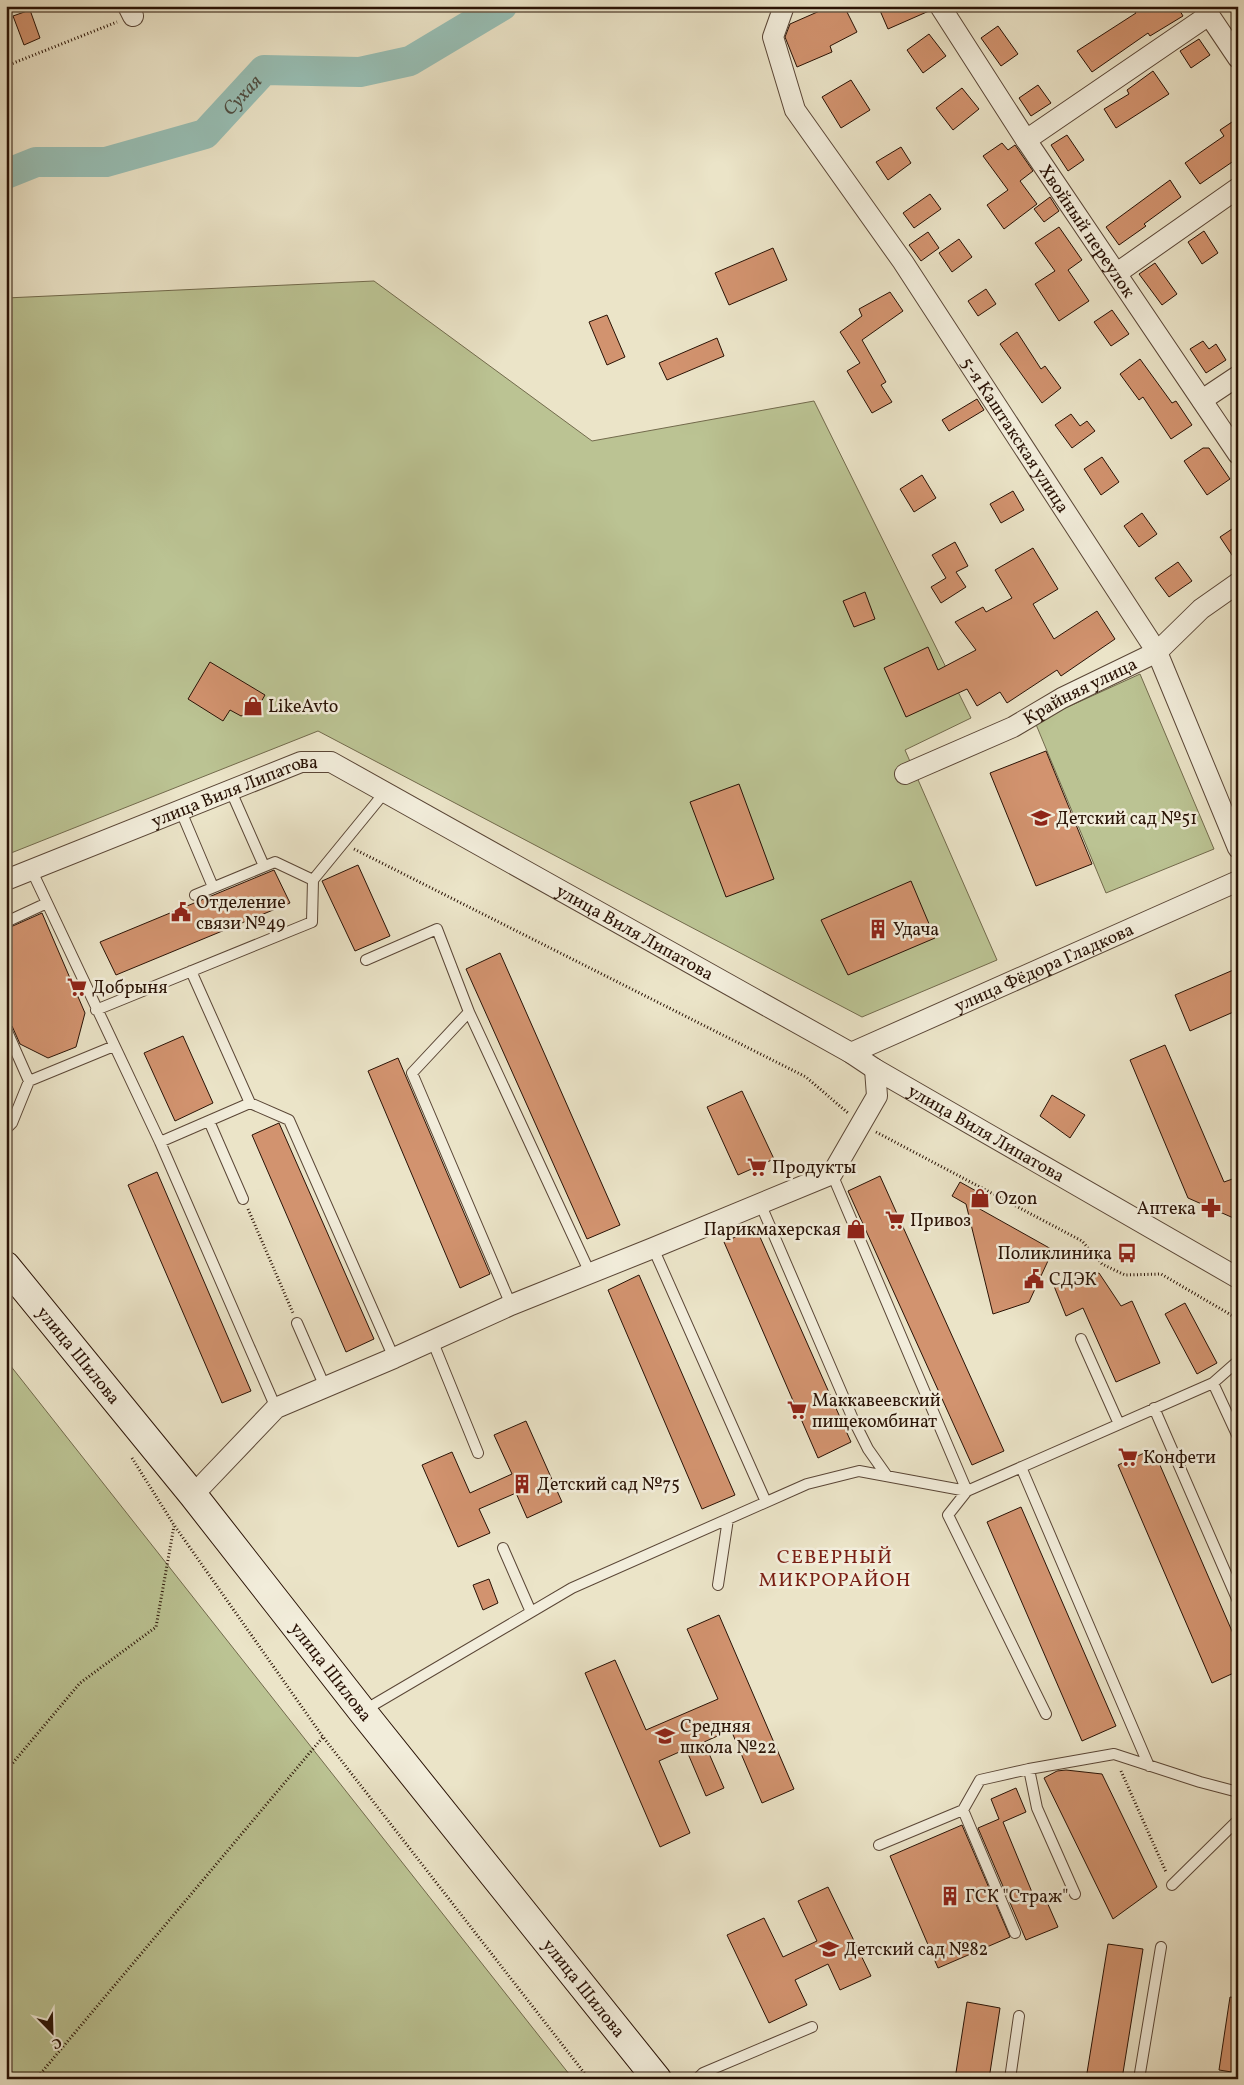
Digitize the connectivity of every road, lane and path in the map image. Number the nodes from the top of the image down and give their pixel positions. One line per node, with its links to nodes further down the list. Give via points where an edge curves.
1 (160, 6): 4 (path)
2 (784, 6): 15 (street, 5-я Каштакская улица, via 774,37 795,110 902,262)
3 (940, 6): 8 (street, Хвойный переулок)
4 (130, 11): 7 (path)
5 (1206, 11): 6 (street); 8 (street)
6 (1238, 58)
7 (6, 66)
8 (1026, 140): 10 (street, Хвойный переулок)
9 (1238, 188): 10 (street)
10 (1117, 273): 12 (street, Хвойный переулок)
11 (1238, 376): 12 (street)
12 (1202, 400): 13 (street, Хвойный переулок)
13 (1238, 454)
14 (1238, 583): 15 (street, Крайняя улица, via 1201,609)
15 (1157, 652): 16 (street, Крайняя улица, via 1062,698 1014,727); 21 (street, 5-я Каштакская улица)
16 (905, 774)
17 (230, 789): 18 (street, улица Виля Липатова, via 301,762 331,762); 19 (street, улица Виля Липатова); 22 (lane)
18 (385, 792): 20 (lane); 37 (street, улица Виля Липатова)
19 (180, 809): 23 (street, улица Виля Липатова); 27 (lane)
20 (343, 843): 25 (lane); 42 (path, via 806,1077)
21 (1238, 848)
22 (264, 866): 25 (lane, via 275,862); 27 (lane)
23 (31, 870): 24 (street, улица Виля Липатова); 29 (lane)
24 (6, 880)
25 (313, 880): 32 (lane, via 312,922)
26 (1238, 881): 37 (street, улица Фёдора Гладкова)
27 (213, 887): 28 (lane)
28 (195, 894)
29 (47, 904): 30 (lane); 33 (lane)
30 (6, 922)
31 (366, 960): 34 (lane, via 437,929)
32 (191, 971): 33 (lane); 40 (lane)
33 (96, 1010): 36 (lane)
34 (469, 1012): 50 (lane); 53 (lane, via 412,1073)
35 (6, 1030): 39 (lane)
36 (114, 1046): 39 (lane); 44 (lane)
37 (851, 1053): 38 (street, улица Виля Липатова)
38 (875, 1069): 42 (street, via 877,1096); 51 (street, улица Виля Липатова)
39 (29, 1081): 43 (lane, via 12,1123)
40 (250, 1103): 41 (lane); 59 (lane, via 289,1120)
41 (209, 1121): 44 (lane); 46 (lane)
42 (860, 1124): 45 (street); 55 (path, via 1082,1241 1102,1264 1125,1274 1161,1274)
43 (6, 1129)
44 (160, 1142): 63 (lane)
45 (832, 1174): 47 (street); 71 (lane)
46 (243, 1199): 56 (path)
47 (760, 1203): 48 (street); 70 (lane, via 853,1419)
48 (653, 1248): 50 (street); 73 (lane)
49 (6, 1266): 72 (main road, улица Шилова)
50 (590, 1273): 53 (street)
51 (1238, 1278)
52 (6, 1305): 54 (path)
53 (511, 1305): 58 (street)
54 (19, 1318)
55 (1238, 1318)
56 (297, 1323): 62 (lane)
57 (1081, 1338): 65 (lane)
58 (432, 1340): 59 (street); 67 (lane)
59 (394, 1358): 62 (street)
60 (1238, 1361): 61 (lane)
61 (1213, 1382): 64 (lane); 66 (lane)
62 (325, 1387): 63 (street)
63 (276, 1408): 72 (street)
64 (1154, 1408): 65 (lane); 78 (lane)
65 (1119, 1424): 69 (lane)
66 (1238, 1437)
67 (478, 1453)
68 (131, 1455): 75 (path)
69 (1021, 1467): 71 (lane); 84 (lane)
70 (887, 1476): 71 (lane); 73 (lane, via 859,1471 807,1484)
71 (967, 1491): 81 (lane, via 948,1515)
72 (193, 1495): 80 (main road, улица Шилова)
73 (766, 1502): 74 (lane)
74 (728, 1519): 77 (lane); 79 (lane, via 572,1588)
75 (174, 1526): 82 (path); 86 (path, via 156,1628 80,1683)
76 (503, 1548): 79 (lane)
77 (718, 1585)
78 (1238, 1601)
79 (531, 1612): 80 (lane)
80 (362, 1711): 99 (main road, улица Шилова)
81 (1046, 1714)
82 (323, 1737): 97 (path); 98 (path)
83 (1114, 1754): 84 (lane); 85 (lane); 91 (path)
84 (1149, 1766): 87 (lane)
85 (1030, 1769): 88 (lane, via 980,1780); 92 (lane, via 1037,1808)
86 (6, 1771)
87 (1238, 1792)
88 (963, 1810): 90 (lane); 93 (lane)
89 (1238, 1820): 91 (lane)
90 (879, 1845)
91 (1172, 1885)
92 (1075, 1894)
93 (1016, 1933)
94 (1161, 1947): 102 (lane)
95 (1019, 2016): 101 (lane)
96 (812, 2027): 100 (lane, via 703,2072)
97 (36, 2079)
98 (589, 2079)
99 (656, 2079)
100 (697, 2079)
101 (1010, 2079)
102 (1138, 2079)

